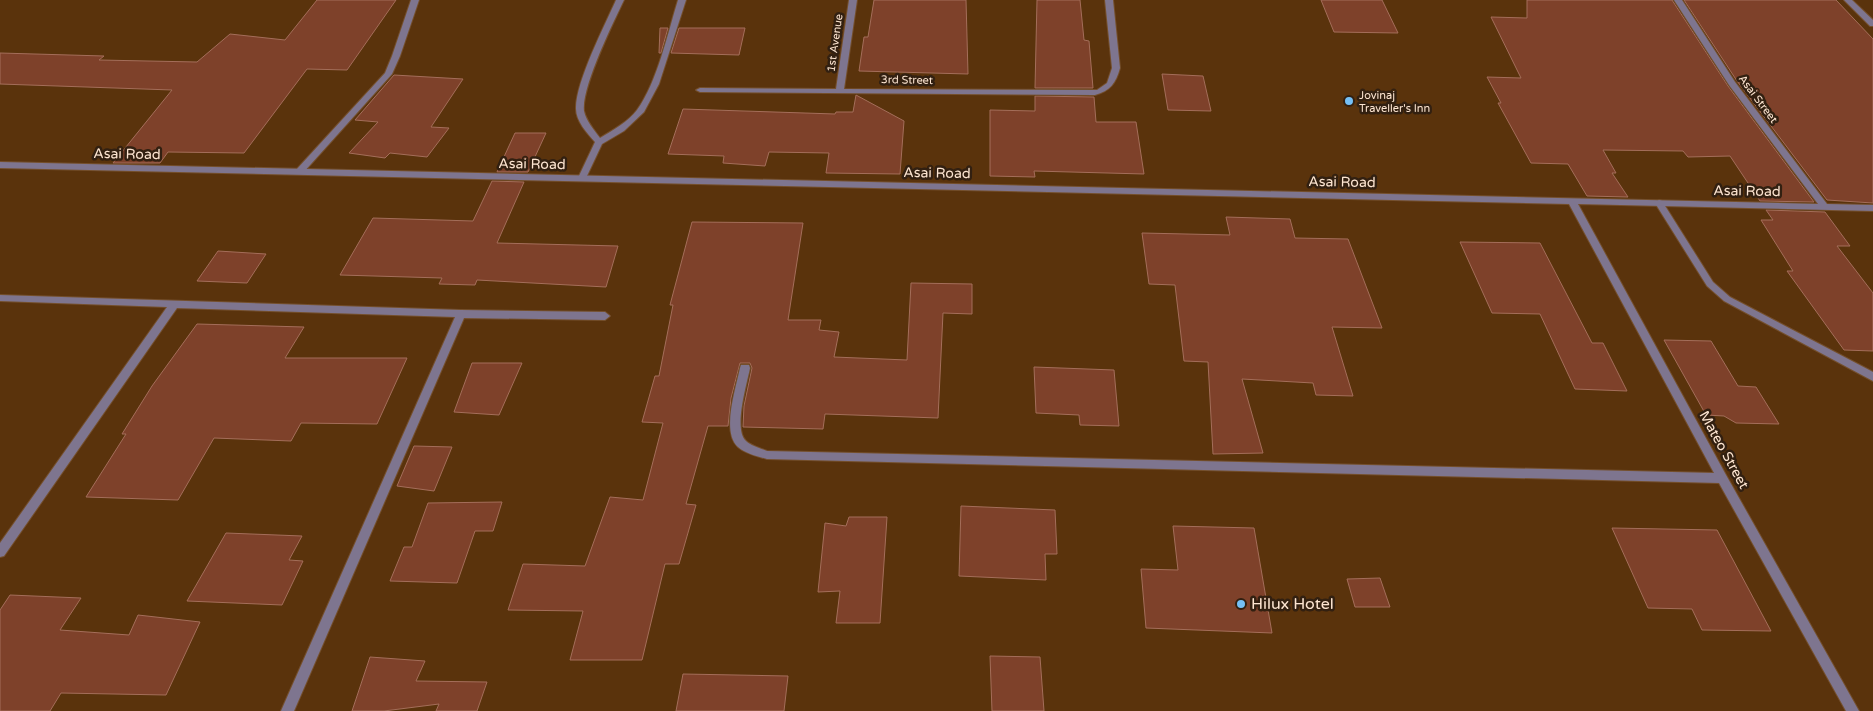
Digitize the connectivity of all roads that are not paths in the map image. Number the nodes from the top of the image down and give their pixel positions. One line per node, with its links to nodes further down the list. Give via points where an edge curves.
1 (415, 0): 13 (street, via 388,74)
2 (620, 0): 11 (street, via 586,83 580,109 586,125)
3 (682, 0): 11 (street, via 655,84 640,112)
4 (853, 0): 10 (street, 1st Avenue)
5 (1109, 0): 10 (street, 3rd Street, via 1116,68 1106,90 1081,94)
6 (1678, 0): 17 (street, Asai Street, via 1732,83)
7 (1848, 0): 8 (street)
8 (1873, 24)
9 (700, 90): 10 (street, 3rd Street)
10 (840, 90)
11 (599, 142): 14 (street)
12 (0, 165): 13 (street, Asai Road)
13 (299, 172): 14 (street, Asai Road)
14 (582, 178): 15 (street, Asai Road)
15 (1572, 201): 16 (street, Asai Road); 25 (street, Mateo Street)
16 (1660, 203): 17 (street, Asai Road); 24 (street, via 1710,284 1727,299)
17 (1825, 207): 18 (street, Asai Road)
18 (1873, 208)
19 (0, 298): 20 (street)
20 (174, 304): 21 (street); 26 (street)
21 (461, 314): 22 (street); 27 (street)
22 (605, 316)
23 (746, 368): 25 (street, via 734,426 740,441 767,455)
24 (1873, 377)
25 (1722, 478): 28 (street, Mateo Street)
26 (0, 552)
27 (287, 711)
28 (1853, 711)

